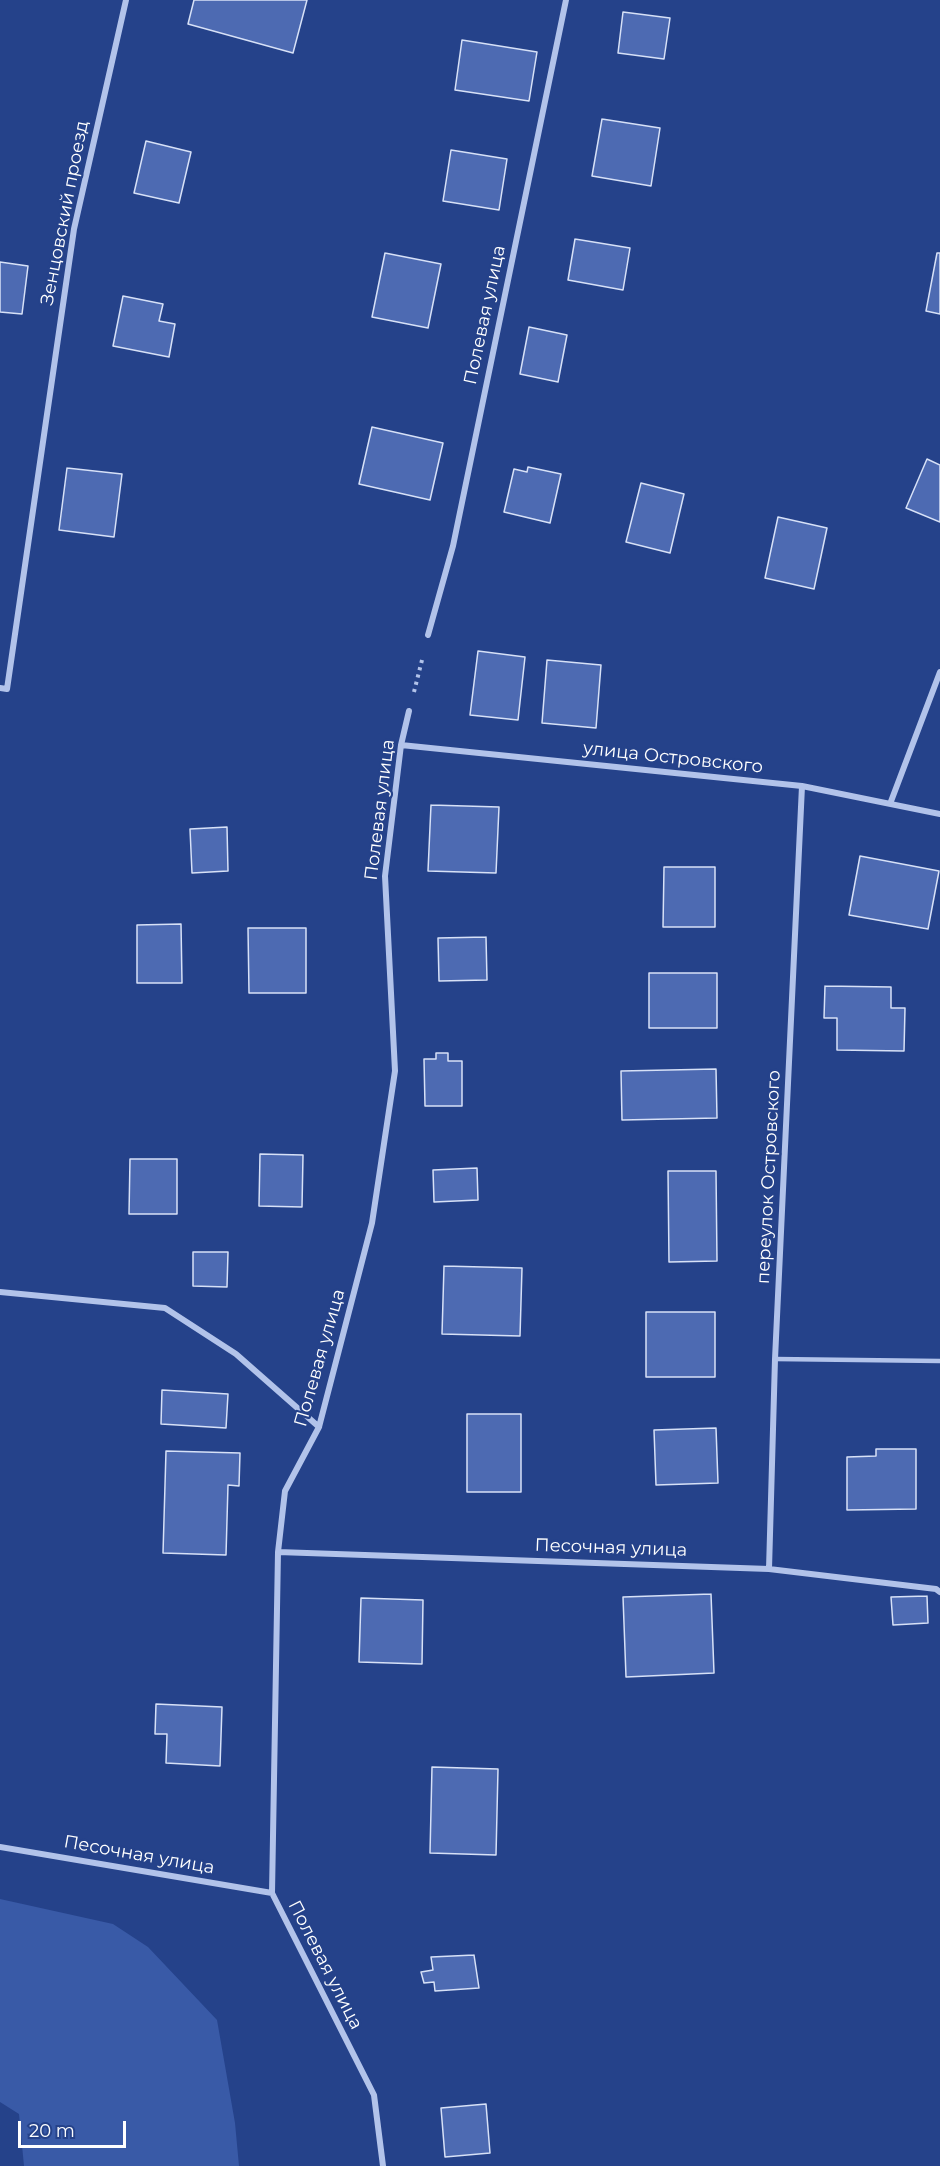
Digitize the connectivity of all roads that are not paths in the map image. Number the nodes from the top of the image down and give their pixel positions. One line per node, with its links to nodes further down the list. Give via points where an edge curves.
1 (126, 0): 5 (street, Зенцовский проезд, via 74,229 7,689)
2 (566, 0): 3 (street, Полевая улица, via 453,546)
3 (428, 635)
4 (940, 672): 9 (street)
5 (0, 688)
6 (410, 711): 7 (street, Полевая улица)
7 (401, 745): 8 (street, улица Островского); 14 (street, Полевая улица, via 385,876 395,1071 372,1223)
8 (802, 786): 9 (street, улица Островского); 12 (street, переулок Островского)
9 (890, 804): 10 (street, улица Островского)
10 (940, 814)
11 (0, 1292): 14 (street, via 165,1308 236,1354)
12 (775, 1359): 13 (lane); 16 (street, переулок Островского)
13 (940, 1361)
14 (319, 1427): 15 (street, Полевая улица, via 285,1491)
15 (278, 1552): 16 (street, Песочная улица); 19 (street, Полевая улица)
16 (770, 1569): 17 (street, Песочная улица)
17 (940, 1592)
18 (0, 1847): 19 (street, Песочная улица)
19 (272, 1893): 20 (street, Полевая улица, via 374,2095)
20 (383, 2166)

